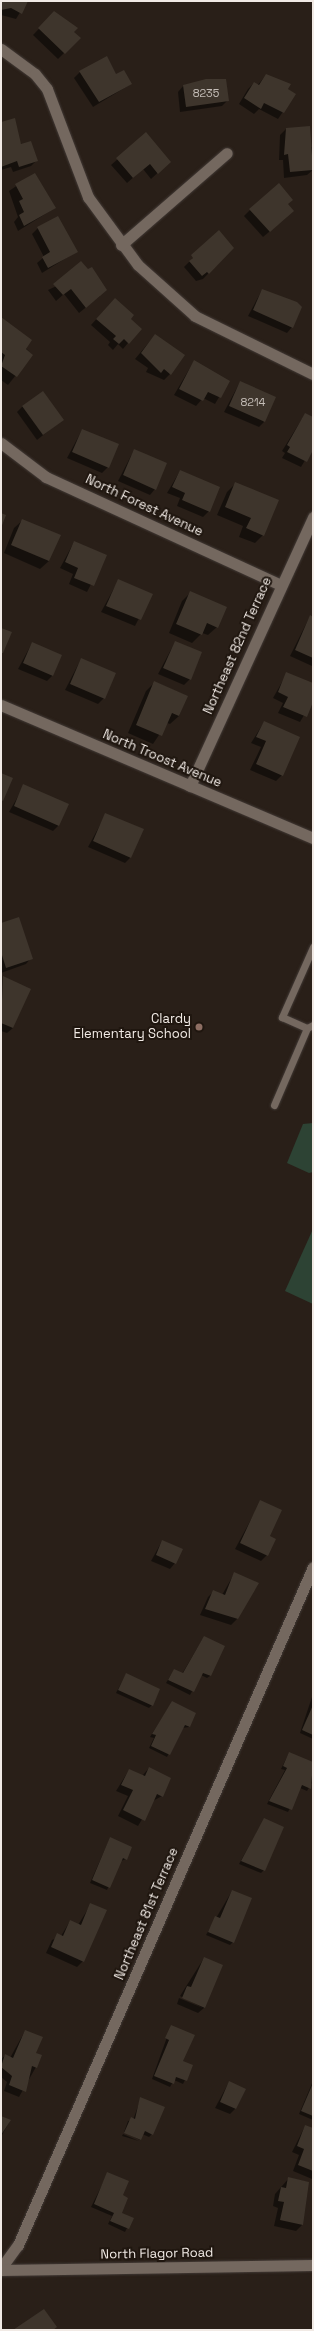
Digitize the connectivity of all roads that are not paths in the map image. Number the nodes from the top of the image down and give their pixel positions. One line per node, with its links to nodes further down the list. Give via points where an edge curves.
1 (1, 49): 3 (street, via 35,74 47,89 88,197)
2 (227, 153): 3 (street)
3 (121, 245): 4 (street, via 138,265 195,316)
4 (313, 374)
5 (1, 443): 7 (street, North Forest Avenue, via 46,477)
6 (313, 517): 7 (street, Northeast 82nd Terrace)
7 (281, 585): 9 (street, Northeast 82nd Terrace)
8 (1, 705): 9 (street, North Troost Avenue)
9 (190, 786): 10 (street, North Troost Avenue)
10 (313, 838)
11 (313, 947): 12 (lane, via 282,1017)
12 (310, 1026): 13 (lane)
13 (274, 1105)
14 (313, 1567): 16 (street, Northeast 81st Terrace, via 18,2245)
15 (313, 2265): 16 (street, North Flagor Road)
16 (1, 2269)

